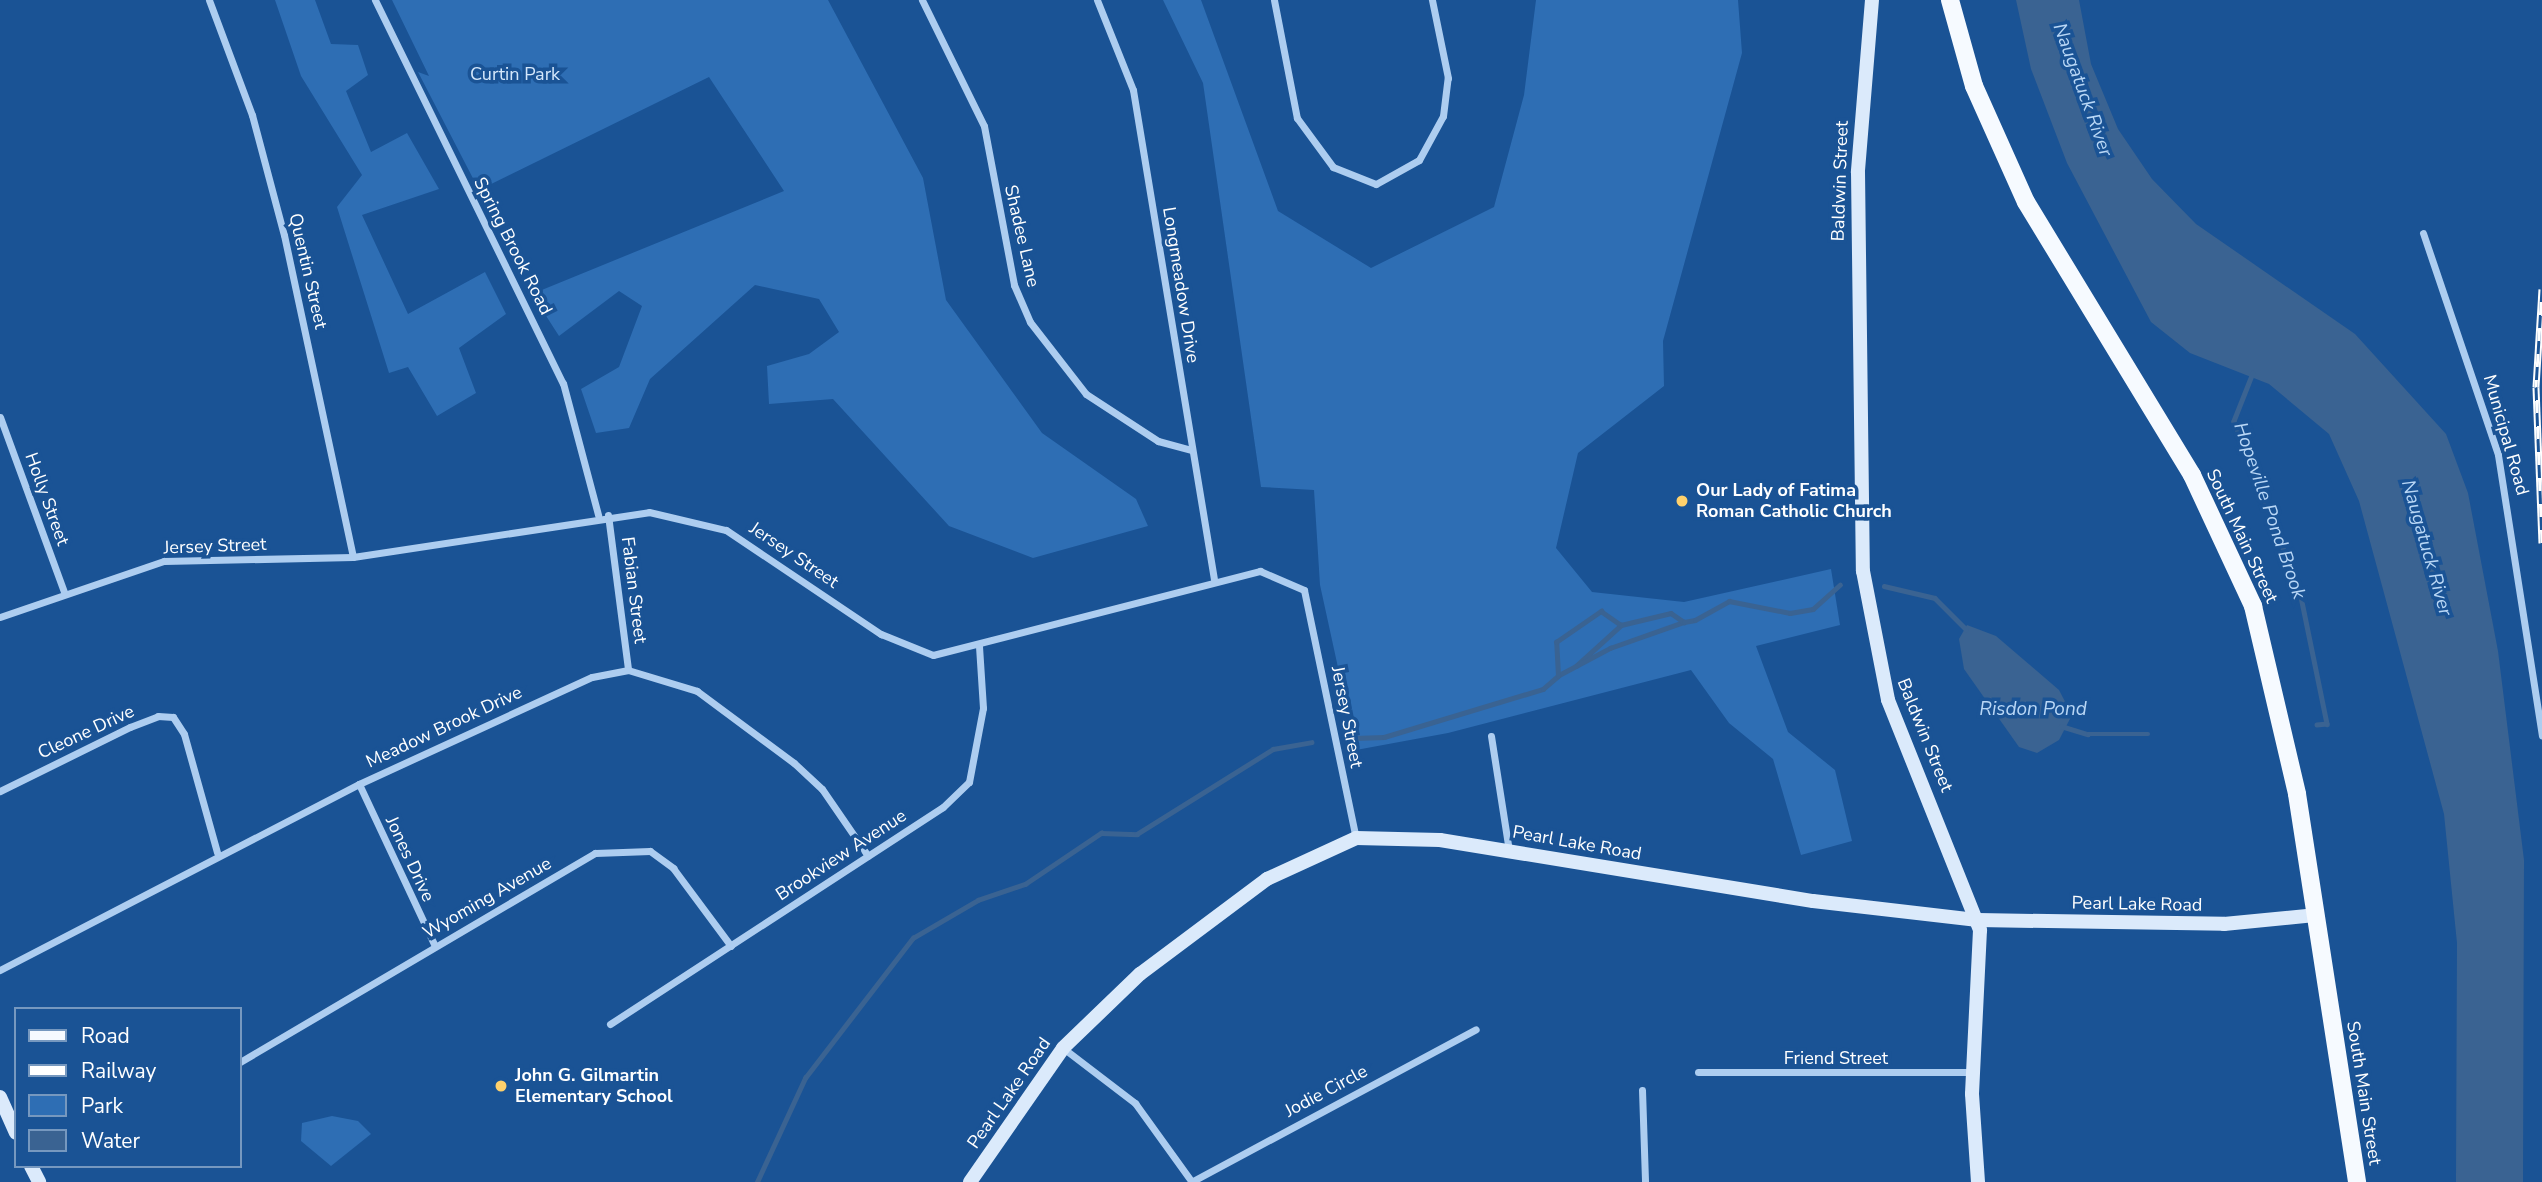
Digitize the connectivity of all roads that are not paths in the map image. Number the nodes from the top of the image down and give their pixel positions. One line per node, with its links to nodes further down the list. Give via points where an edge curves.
1 (209, 0): 14 (street, Quentin Street, via 252,115 284,235)
2 (375, 0): 12 (street, Spring Brook Road, via 563,383)
3 (922, 0): 11 (street, Shadee Lane, via 984,126 1014,285 1030,322 1086,394 1158,441)
4 (1097, 0): 11 (street, Longmeadow Drive, via 1133,90)
5 (1274, 0): 6 (street, via 1297,118 1332,167 1376,184 1419,160 1443,116 1448,78)
6 (1433, 0)
7 (1872, 0): 29 (main road, Baldwin Street, via 1857,210 1864,586 1888,700)
8 (1950, 0): 28 (main road, South Main Street, via 1982,107 2026,202 2192,475 2244,582 2282,715)
9 (2423, 233): 21 (street, Municipal Road, via 2481,397 2509,501)
10 (0, 417): 16 (street, Holly Street)
11 (1192, 450): 15 (street, Longmeadow Drive)
12 (598, 515): 13 (street, Jersey Street); 14 (street, Jersey Street)
13 (608, 516): 18 (street, Jersey Street, via 649,512 700,519 750,543 911,651 933,655); 19 (street, Fabian Street)
14 (353, 557): 16 (street, Jersey Street, via 164,561)
15 (1214, 581): 18 (street, Jersey Street); 24 (street, Jersey Street, via 1260,571 1304,590)
16 (64, 592): 17 (street, Jersey Street)
17 (0, 617)
18 (979, 646): 27 (street, Brookview Avenue, via 982,708 969,782)
19 (628, 670): 22 (street, Meadow Brook Drive, via 593,677); 27 (street, Meadow Brook Drive, via 697,691 794,763 822,789)
20 (1490, 736): 25 (street)
21 (2542, 736)
22 (359, 784): 26 (street, Meadow Brook Drive); 30 (street, Jones Drive)
23 (0, 791): 26 (street, Cleone Drive, via 130,727 158,716 173,717 184,734)
24 (1356, 838): 25 (main road, Pearl Lake Road, via 1385,835); 35 (main road, Pearl Lake Road, via 1267,879 1188,934)
25 (1509, 851): 29 (main road, Pearl Lake Road, via 1813,901)
26 (217, 852): 32 (street, Meadow Brook Drive, via 148,897)
27 (868, 856): 31 (street, Brookview Avenue)
28 (2315, 915): 29 (main road, Pearl Lake Road, via 2224,924); 46 (main road, South Main Street)
29 (1978, 920): 38 (main road, Baldwin Street, via 1982,964)
30 (435, 946): 31 (street, Wyoming Avenue, via 595,853 620,850 650,851 673,868); 36 (street, Wyoming Avenue)
31 (732, 946): 33 (street, Brookview Avenue)
32 (0, 970)
33 (610, 1024)
34 (1476, 1029): 43 (street, Jodie Circle)
35 (1063, 1048): 42 (main road, Pearl Lake Road); 43 (street, via 1135,1103)
36 (242, 1061)
37 (1698, 1072): 38 (street, Friend Street)
38 (1973, 1072): 45 (main road, Baldwin Street)
39 (1642, 1090): 44 (street)
40 (0, 1097): 41 (main road)
41 (14, 1128)
42 (970, 1182)
43 (1191, 1182)
44 (1645, 1182)
45 (1978, 1182)
46 (2357, 1182)

